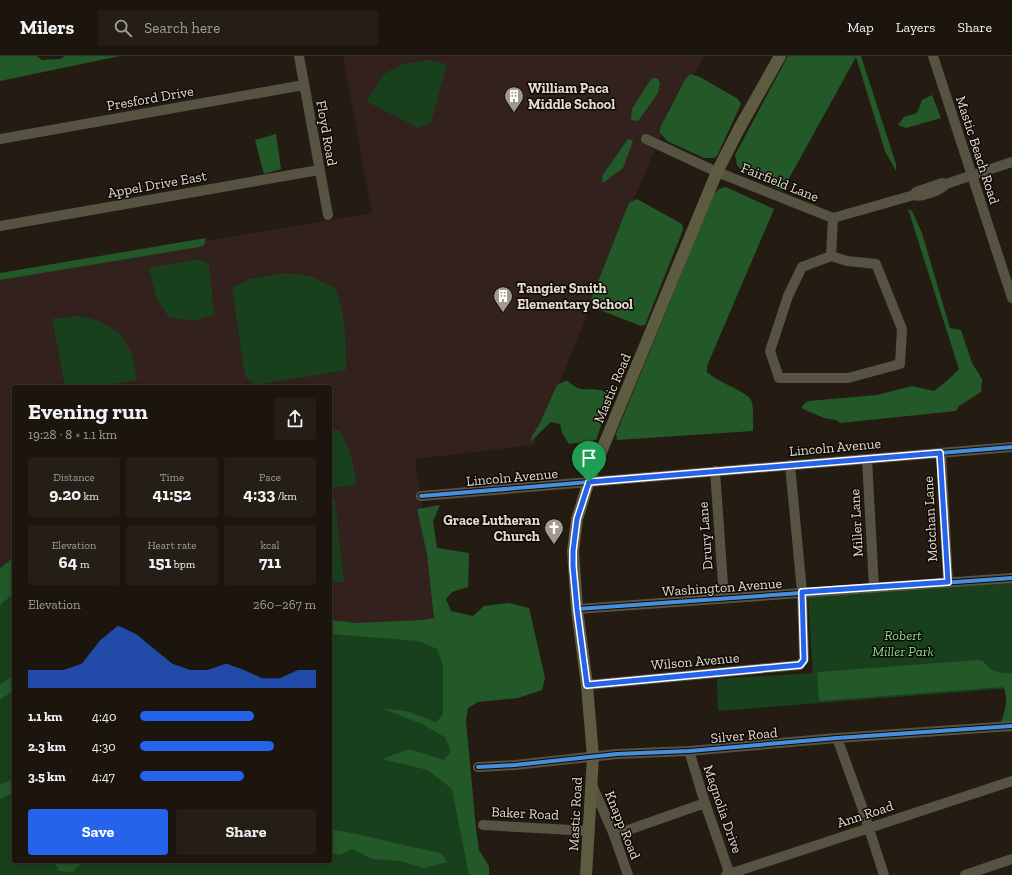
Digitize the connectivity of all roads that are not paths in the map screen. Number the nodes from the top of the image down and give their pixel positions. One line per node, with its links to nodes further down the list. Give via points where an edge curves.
1 (299, 56): 4 (street, Floyd Road)
2 (780, 56): 9 (main road, Mastic Road)
3 (933, 56): 10 (street, Mastic Beach Road)
4 (304, 85): 5 (street, Presford Drive); 8 (street, Floyd Road)
5 (0, 139)
6 (646, 139): 9 (street, Fairfield Lane)
7 (1012, 162): 10 (street)
8 (319, 170): 11 (street, Floyd Road); 13 (street, Appel Drive East)
9 (718, 172): 12 (street, Fairfield Lane); 21 (main road, Mastic Road)
10 (972, 176): 12 (street); 15 (street, Mastic Beach Road)
11 (328, 215)
12 (833, 218): 14 (street)
13 (0, 226)
14 (831, 256): 14 (street, via 802,268 788,296 770,352 779,378 848,378 900,364 902,329 876,264)
15 (1012, 298)
16 (1012, 451): 17 (street, Lincoln Avenue)
17 (940, 453): 18 (street, Lincoln Avenue); 24 (street, Motchan Lane)
18 (867, 459): 19 (street, Lincoln Avenue); 25 (street, Miller Lane)
19 (790, 465): 20 (street, Lincoln Avenue); 26 (street)
20 (715, 471): 21 (street, Lincoln Avenue); 27 (street, Drury Lane)
21 (589, 482): 22 (street, Lincoln Avenue); 28 (main road, Mastic Road, via 575,534 573,566)
22 (421, 496)
23 (1012, 578): 24 (street, Washington Avenue)
24 (948, 582): 25 (street, Washington Avenue)
25 (874, 587): 26 (street, Washington Avenue)
26 (802, 592): 27 (street, Washington Avenue); 29 (street, Wilson Avenue, via 804,660 800,665)
27 (724, 598): 28 (street, Washington Avenue)
28 (577, 609): 29 (main road, Mastic Road)
29 (587, 685): 33 (main road, Mastic Road)
30 (1012, 726): 31 (street, Silver Road)
31 (837, 738): 32 (street, Silver Road); 39 (street)
32 (689, 751): 33 (street, Silver Road); 37 (street, Magnolia Drive)
33 (593, 757): 34 (street, Silver Road); 36 (main road, Mastic Road)
34 (478, 767)
35 (1012, 781): 39 (street, Ann Road)
36 (592, 785): 40 (main road, Mastic Road); 41 (street, Knapp Road)
37 (705, 803): 41 (street); 45 (street, Magnolia Drive)
38 (483, 825): 40 (street, Baker Road)
39 (869, 828): 45 (street, Ann Road); 46 (street)
40 (589, 831): 43 (main road, Mastic Road)
41 (614, 835): 44 (street, Knapp Road)
42 (1012, 859): 47 (street)
43 (586, 875)
44 (628, 875)
45 (729, 875)
46 (884, 875)
47 (965, 875)

